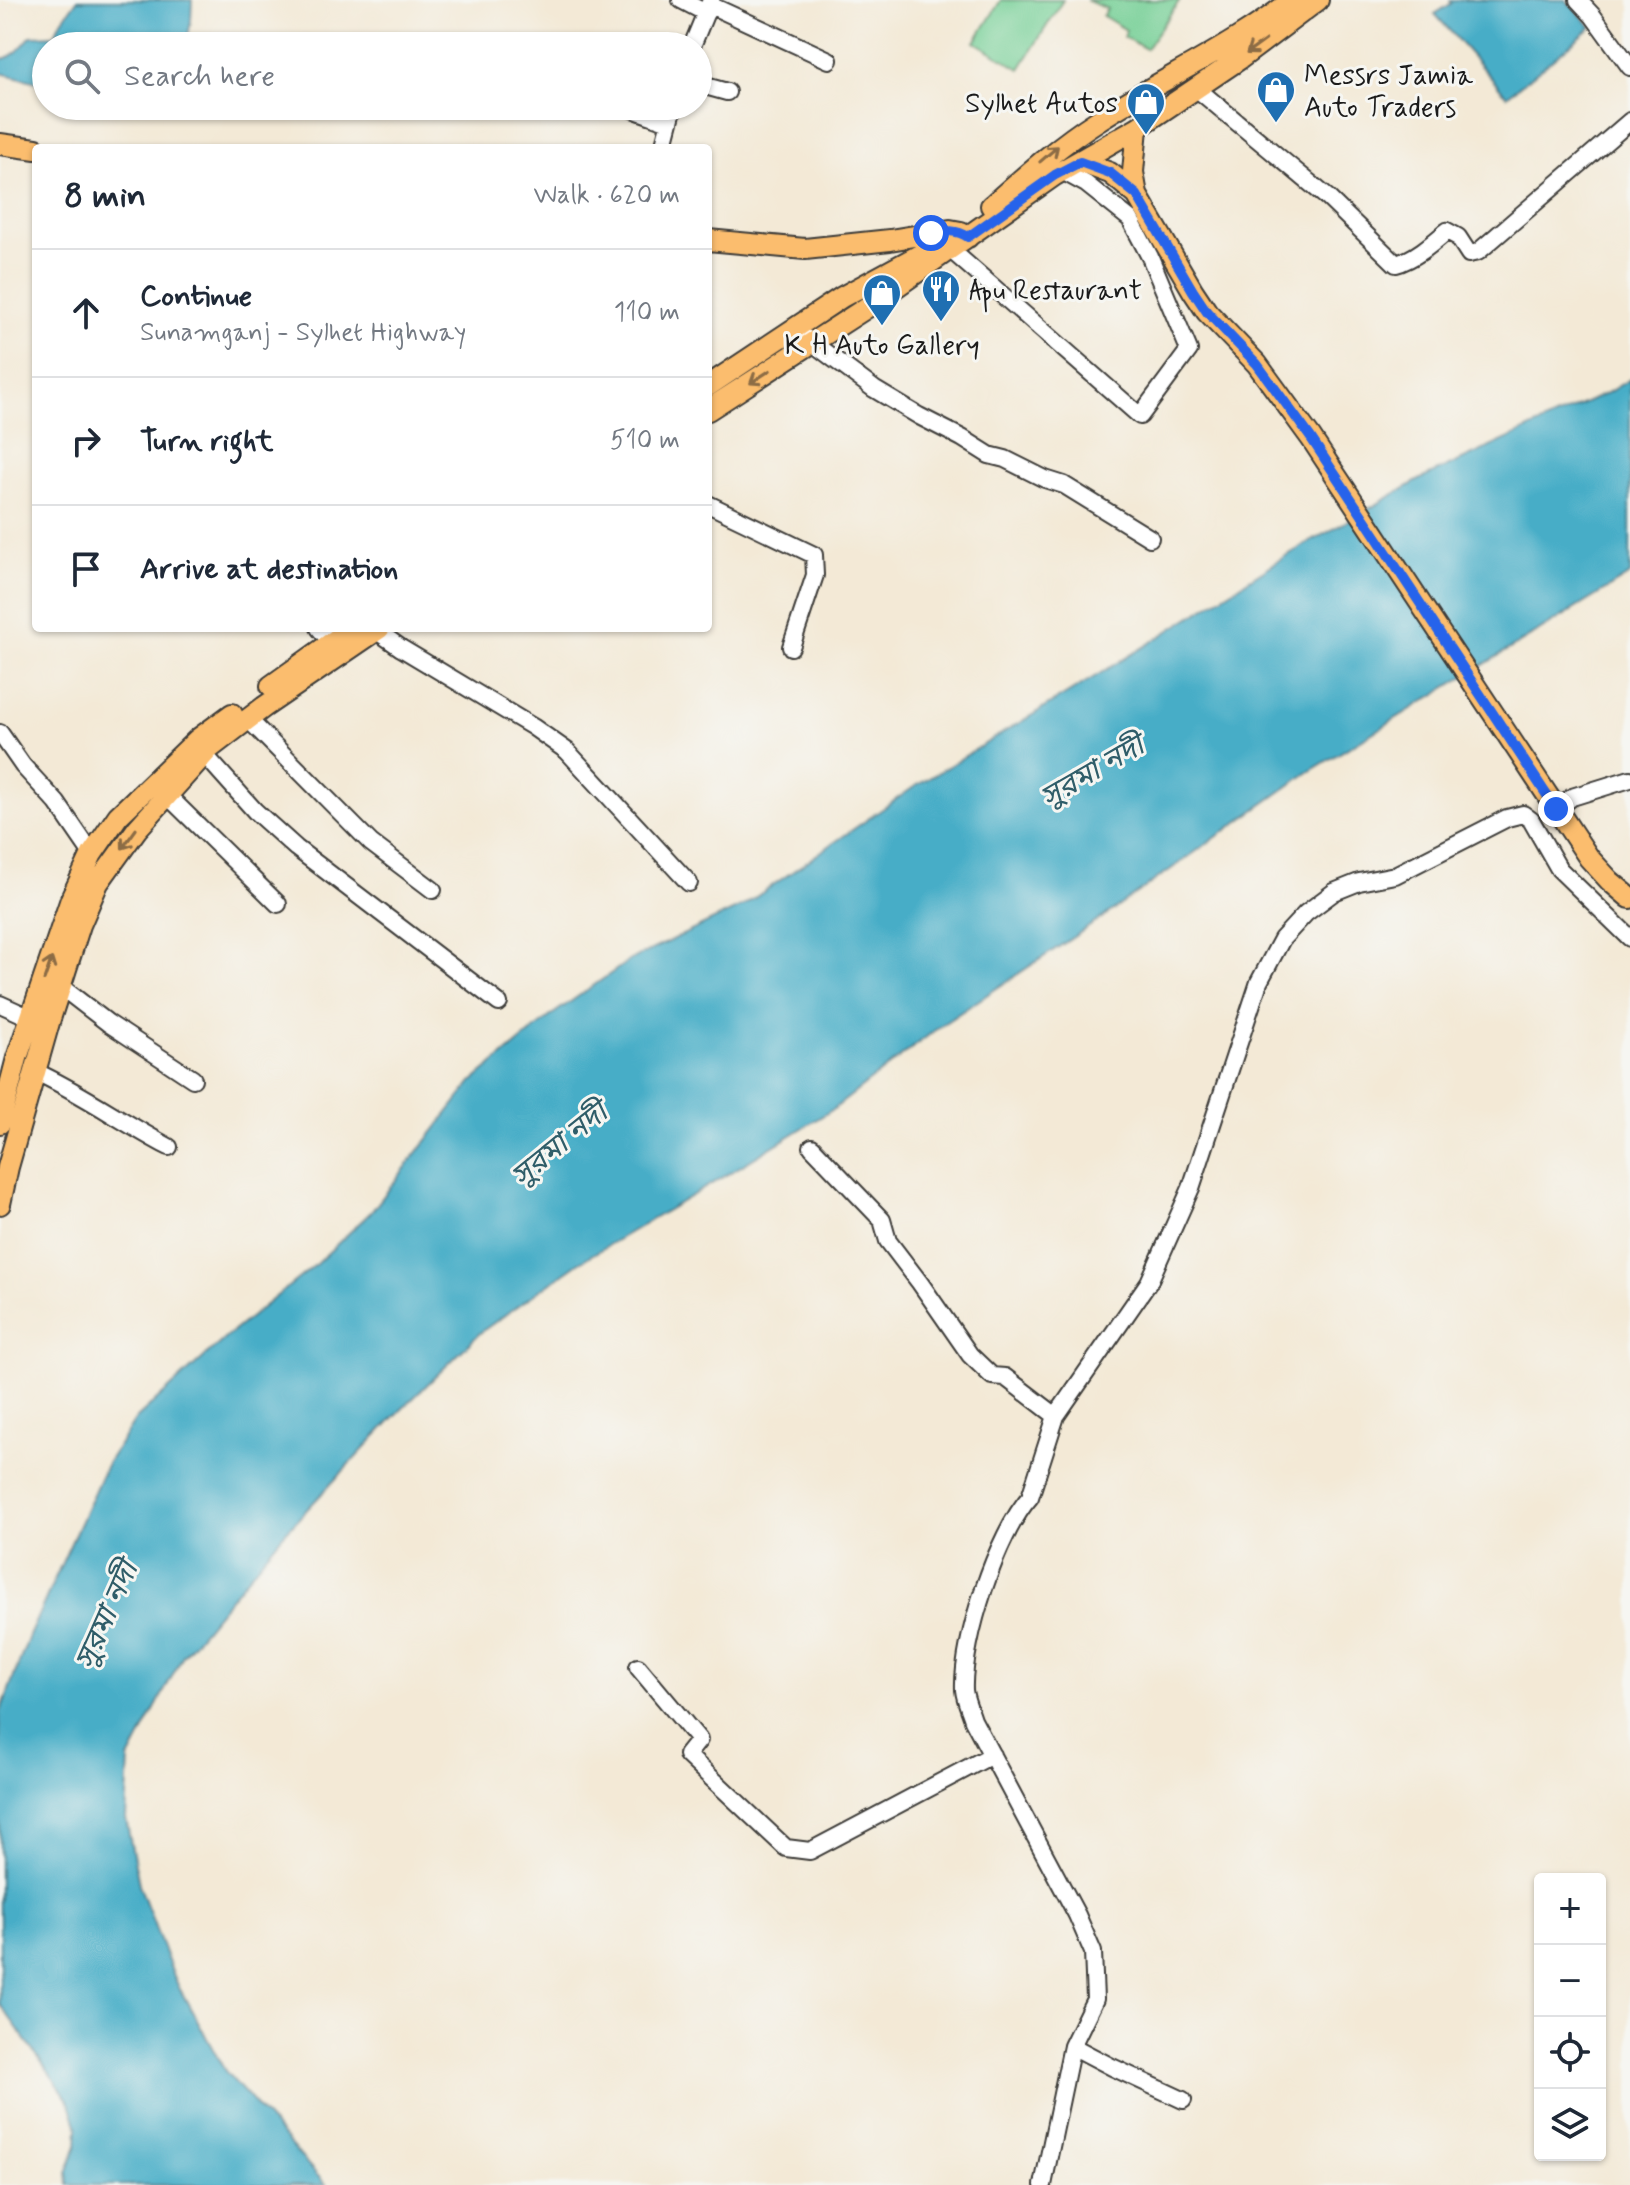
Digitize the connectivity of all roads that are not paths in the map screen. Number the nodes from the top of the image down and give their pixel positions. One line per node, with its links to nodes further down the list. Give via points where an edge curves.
1 (681, 0): 5 (street)
2 (1292, 0): 12 (main road)
3 (1318, 0): 10 (main road, one-way to 10)
4 (1578, 0): 8 (street)
5 (709, 6): 6 (street); 7 (street)
6 (698, 32)
7 (829, 60)
8 (1630, 67)
9 (712, 88): 11 (street)
10 (1196, 88): 14 (street, via 1328,198 1396,264 1447,231 1469,254 1478,252); 15 (main road)
11 (727, 92)
12 (1100, 119): 16 (main road); 23 (main road, one-way to 12, via 1059,146)
13 (670, 120): 18 (street)
14 (1630, 121)
15 (1137, 128): 16 (main road); 21 (main road)
16 (1113, 142): 20 (main road)
17 (0, 144): 19 (main road)
18 (664, 144)
19 (32, 148)
20 (1071, 166): 21 (main road, via 1110,173); 23 (main road); 23 (street, via 1130,219 1189,350 1140,416)
21 (1137, 195): 41 (main road, via 1207,312 1257,364 1311,438)
22 (712, 240): 23 (main road, via 805,249 950,230)
23 (960, 240): 24 (main road); 25 (main road)
24 (842, 297): 25 (main road); 26 (main road)
25 (854, 315): 27 (main road)
26 (796, 328): 27 (street); 28 (main road)
27 (812, 344): 29 (main road, one-way to 29); 31 (street, via 919,416 989,455 1064,485)
28 (712, 383)
29 (712, 407)
30 (712, 506): 35 (street, via 814,555 815,575)
31 (1150, 538)
32 (374, 632): 36 (main road)
33 (382, 632): 43 (street, via 567,751)
34 (325, 635): 42 (main road, via 198,739 118,816)
35 (791, 647)
36 (248, 719): 38 (main road); 44 (street, via 371,843)
37 (0, 733): 42 (street)
38 (204, 754): 40 (main road); 49 (street, via 296,848)
39 (1630, 779): 41 (street, via 1572,797)
40 (167, 795): 46 (street); 48 (main road, one-way to 48, via 98,883)
41 (1556, 809): 45 (main road, via 1589,858)
42 (92, 854): 51 (main road, one-way to 42)
43 (689, 883)
44 (433, 890)
45 (1630, 898)
46 (278, 904)
47 (1630, 938): 59 (street, via 1559,869 1523,814 1395,875 1334,892 1306,913 1282,939 1259,982 1191,1188 1149,1282)
48 (60, 986): 52 (main road); 54 (street)
49 (499, 1003)
50 (0, 1004): 51 (street)
51 (31, 1018): 53 (main road)
52 (34, 1071): 56 (street); 58 (main road)
53 (6, 1075): 55 (main road)
54 (193, 1079)
55 (0, 1123)
56 (169, 1147)
57 (812, 1147): 59 (street, via 882,1220 888,1241 970,1355 992,1376 1005,1377)
58 (0, 1204)
59 (1056, 1416): 61 (street, via 1030,1497 996,1557 976,1611 965,1665 964,1693)
60 (638, 1667): 61 (street, via 699,1740 687,1755 786,1848 810,1851)
61 (992, 1755): 62 (street, via 1093,1952 1095,1999)
62 (1072, 2046): 63 (street); 64 (street)
63 (1183, 2100)
64 (1043, 2185)

